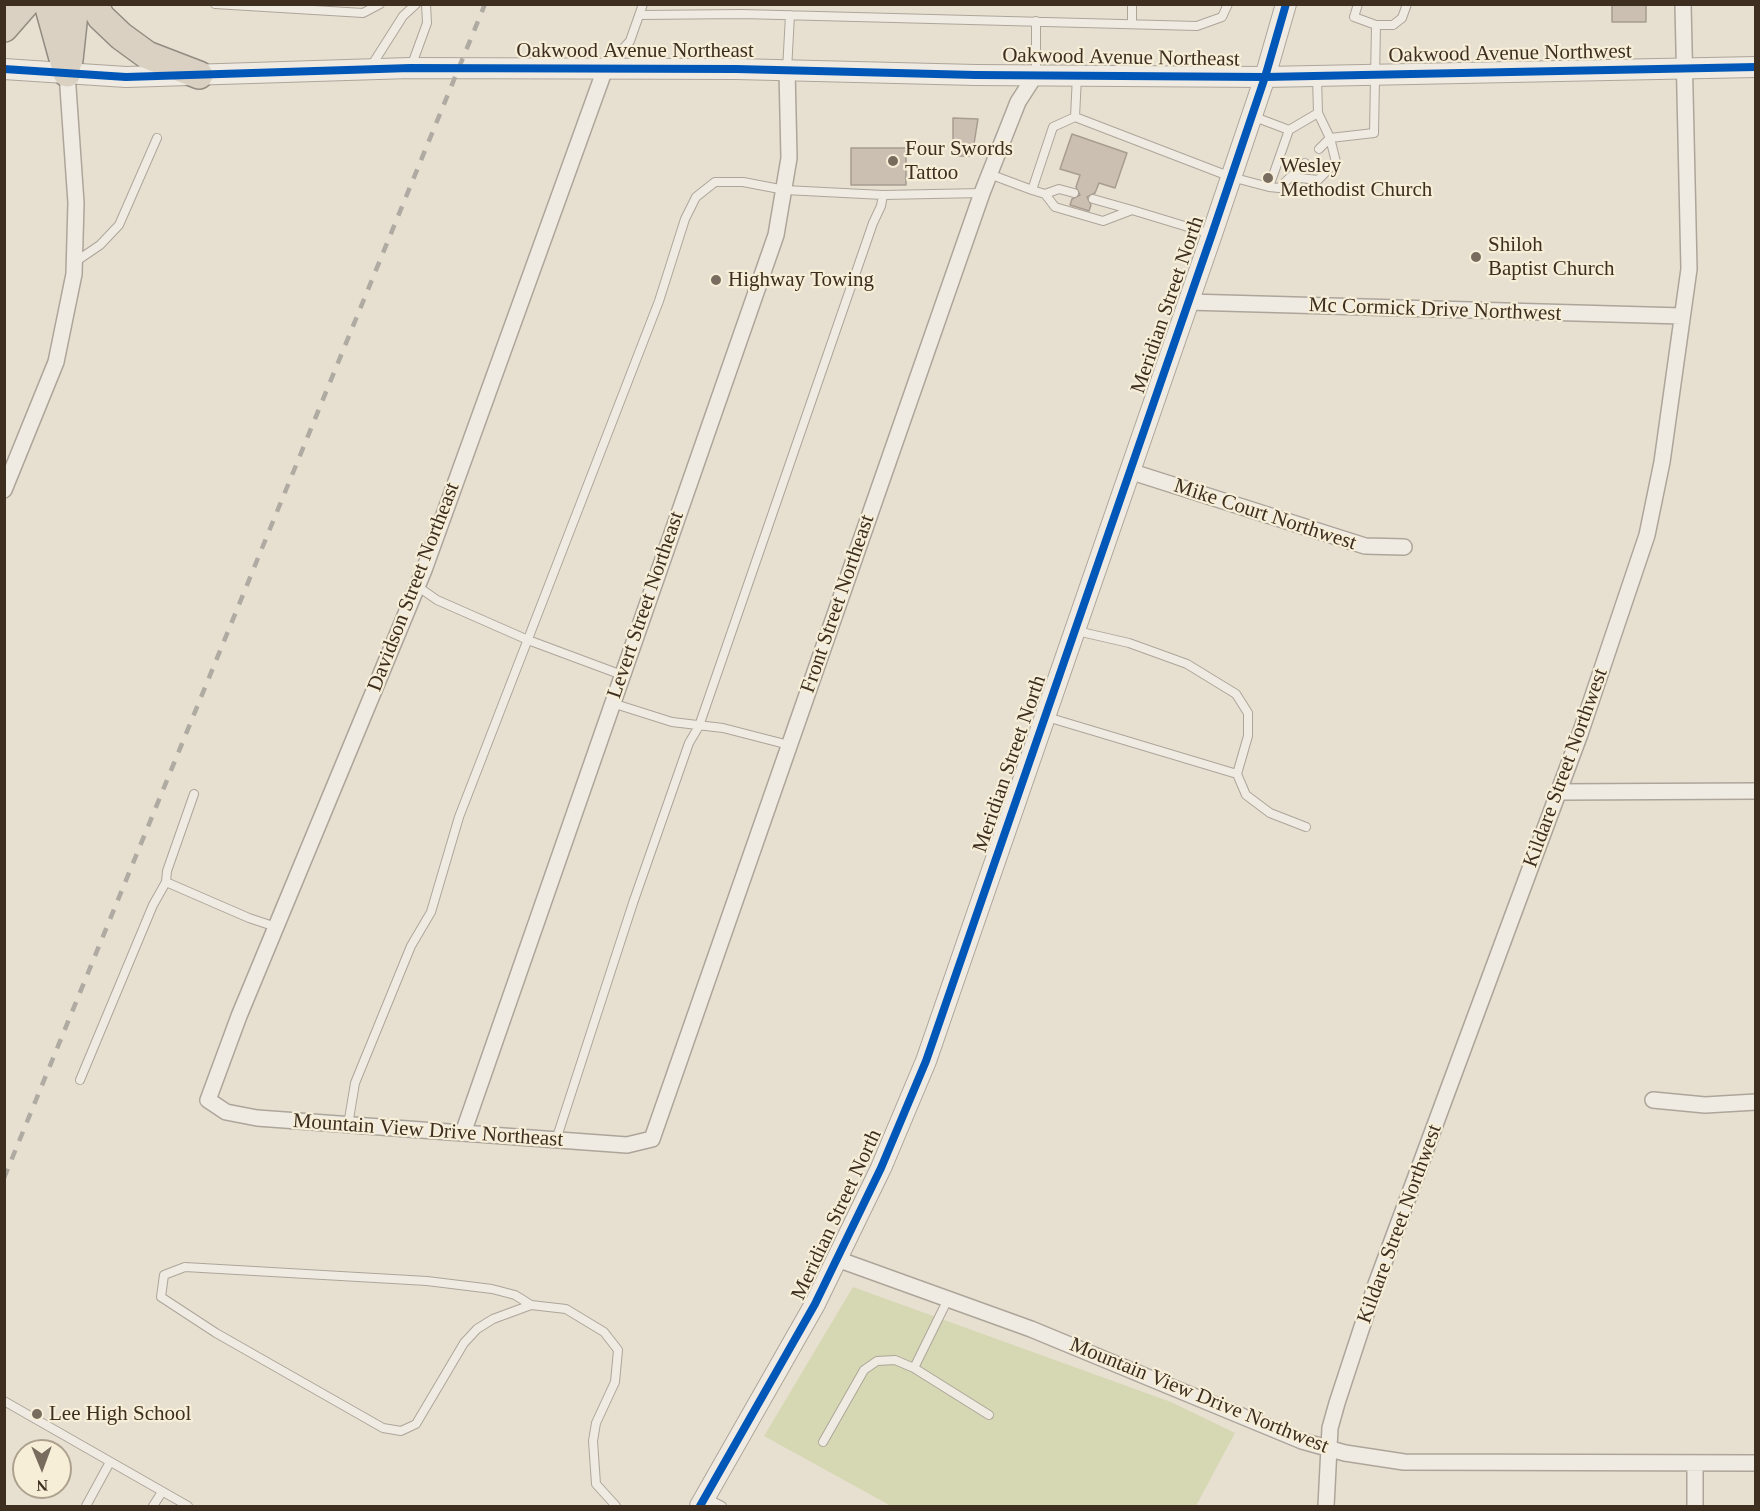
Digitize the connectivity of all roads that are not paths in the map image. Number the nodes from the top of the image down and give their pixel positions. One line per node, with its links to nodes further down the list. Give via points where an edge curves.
1 (26, 4): 21 (highway)
2 (48, 4): 29 (highway)
3 (75, 4): 29 (highway)
4 (94, 4): 31 (highway, via 101,17 147,55)
5 (215, 4): 6 (lane, via 363,13)
6 (380, 4)
7 (417, 4): 26 (lane, via 404,16)
8 (426, 4): 23 (lane, via 427,23)
9 (643, 4): 16 (lane)
10 (1132, 4): 19 (lane)
11 (1228, 4): 19 (lane, via 1222,17 1197,26)
12 (1286, 4): 35 (street, Meridian Street North)
13 (1358, 4): 20 (lane, via 1354,17)
14 (1407, 4): 20 (lane, via 1402,18 1393,25)
15 (1683, 4): 24 (street, Kildare Street Northwest)
16 (640, 15): 17 (lane); 27 (lane, via 630,41)
17 (790, 15): 18 (lane); 28 (lane)
18 (1036, 21): 19 (lane); 30 (lane)
19 (1132, 23)
20 (1376, 25): 33 (lane)
21 (4, 28)
22 (1755, 67): 24 (street, Oakwood Avenue Northwest)
23 (410, 68): 26 (street, Oakwood Avenue Northeast); 27 (street, Oakwood Avenue Northeast)
24 (1683, 68): 33 (street, Oakwood Avenue Northwest); 59 (street, Kildare Street Northwest, via 1689,269)
25 (4, 69): 29 (street, Oakwood Avenue Northeast)
26 (369, 69): 31 (street, Oakwood Avenue Northeast)
27 (605, 69): 28 (street, Oakwood Avenue Northeast); 63 (street, Davidson Street Northeast)
28 (786, 70): 30 (street, Oakwood Avenue Northeast); 48 (street, Levert Street Northeast, via 789,158)
29 (68, 73): 31 (street, Oakwood Avenue Northeast, via 126,77); 57 (street, via 76,203)
30 (1036, 74): 32 (street, Oakwood Avenue Northeast); 44 (street, Front Street Northeast, via 1018,102)
31 (199, 75)
32 (1077, 75): 35 (street, Oakwood Avenue Northeast); 38 (lane)
33 (1374, 75): 34 (street, Oakwood Avenue Northwest); 41 (lane, via 1374,133)
34 (1317, 76): 35 (street, Oakwood Avenue Northwest); 36 (lane)
35 (1265, 77): 37 (street, Meridian Street North)
36 (1318, 113): 39 (lane); 41 (lane)
37 (1252, 116): 39 (lane); 45 (street, Meridian Street North)
38 (1075, 117): 45 (lane); 49 (lane, via 1053,127)
39 (1289, 130): 47 (lane)
40 (157, 138): 57 (lane, via 118,225 100,245)
41 (1330, 138): 42 (lane); 46 (lane, via 1336,162 1318,180)
42 (1319, 149)
43 (1305, 163): 46 (lane)
44 (992, 175): 49 (lane); 50 (street, Front Street Northeast)
45 (1231, 177): 47 (lane); 56 (street, Meridian Street North)
46 (1291, 177): 47 (lane, via 1279,188)
47 (1269, 187)
48 (785, 190): 53 (lane); 65 (lane, via 743,182 715,182 696,197); 66 (street, Levert Street Northeast, via 776,235)
49 (1032, 190): 52 (lane)
50 (982, 193): 53 (lane); 70 (street, Front Street Northeast)
51 (1074, 193): 52 (lane, via 1059,189)
52 (1045, 194): 55 (lane, via 1055,207 1103,221)
53 (883, 195): 69 (lane)
54 (1093, 199): 55 (lane)
55 (1132, 210): 56 (lane)
56 (1212, 234): 58 (street, Meridian Street North)
57 (75, 262): 61 (street, via 56,362)
58 (1188, 302): 59 (street, Mc Cormick Drive Northwest); 60 (street, Meridian Street North)
59 (1682, 316): 73 (street, Kildare Street Northwest, via 1662,462 1647,535)
60 (1129, 471): 62 (street, Mike Court Northwest, via 1365,546); 64 (street, Meridian Street North)
61 (4, 490)
62 (1404, 547)
63 (417, 586): 65 (lane, via 437,600); 77 (street, Davidson Street Northeast)
64 (1076, 630): 68 (street, Meridian Street North); 71 (lane, via 1129,643 1187,664 1236,694 1248,713 1248,735)
65 (528, 640): 66 (lane); 82 (lane, via 459,817 431,912 411,946 355,1083)
66 (622, 675): 67 (street, Levert Street Northeast)
67 (612, 703): 69 (lane, via 672,722); 83 (street, Levert Street Northeast)
68 (1047, 717): 71 (lane); 86 (street, Meridian Street North, via 926,1061)
69 (699, 726): 70 (lane, via 723,728); 85 (lane, via 689,743 633,903)
70 (789, 745): 84 (street, Front Street Northeast)
71 (1237, 774): 75 (lane, via 1246,795 1270,813)
72 (1755, 791): 73 (street)
73 (1559, 792): 93 (street, Kildare Street Northwest, via 1376,1284 1337,1402)
74 (194, 794): 76 (lane)
75 (1306, 827)
76 (166, 882): 77 (lane); 78 (lane)
77 (276, 927): 79 (street, Davidson Street Northeast)
78 (80, 1080)
79 (208, 1100): 82 (street, Mountain View Drive Northeast, via 226,1112 257,1118)
80 (1653, 1100): 81 (street, via 1705,1106)
81 (1755, 1102)
82 (348, 1125): 83 (street, Mountain View Drive Northeast)
83 (463, 1133): 85 (street, Mountain View Drive Northeast)
84 (652, 1139): 85 (street, Mountain View Drive Northeast, via 627,1145)
85 (556, 1140)
86 (837, 1260): 87 (street, Mountain View Drive Northwest); 98 (street, Meridian Street North)
87 (948, 1299): 89 (lane); 93 (street, Mountain View Drive Northwest)
88 (531, 1305): 88 (lane, via 477,1329 464,1343 416,1424 401,1431 383,1428 160,1297 164,1275 185,1267 427,1281 492,1289 515,1295); 102 (lane, via 566,1309 604,1332 618,1350 615,1382 596,1423 593,1441 596,1484)
89 (914, 1368): 91 (lane); 92 (lane, via 895,1360 877,1361 864,1370)
90 (4, 1401): 94 (lane)
91 (989, 1415)
92 (823, 1442)
93 (1328, 1449): 96 (street, Mountain View Drive Northwest, via 1404,1462); 103 (street, Kildare Street Northwest)
94 (110, 1462): 97 (lane); 99 (lane)
95 (1755, 1463): 96 (street, Mountain View Drive Northwest)
96 (1695, 1464): 104 (street)
97 (162, 1492): 100 (lane); 101 (lane)
98 (709, 1503)
99 (86, 1506)
100 (153, 1506)
101 (188, 1506)
102 (616, 1506)
103 (1326, 1506)
104 (1695, 1506)

